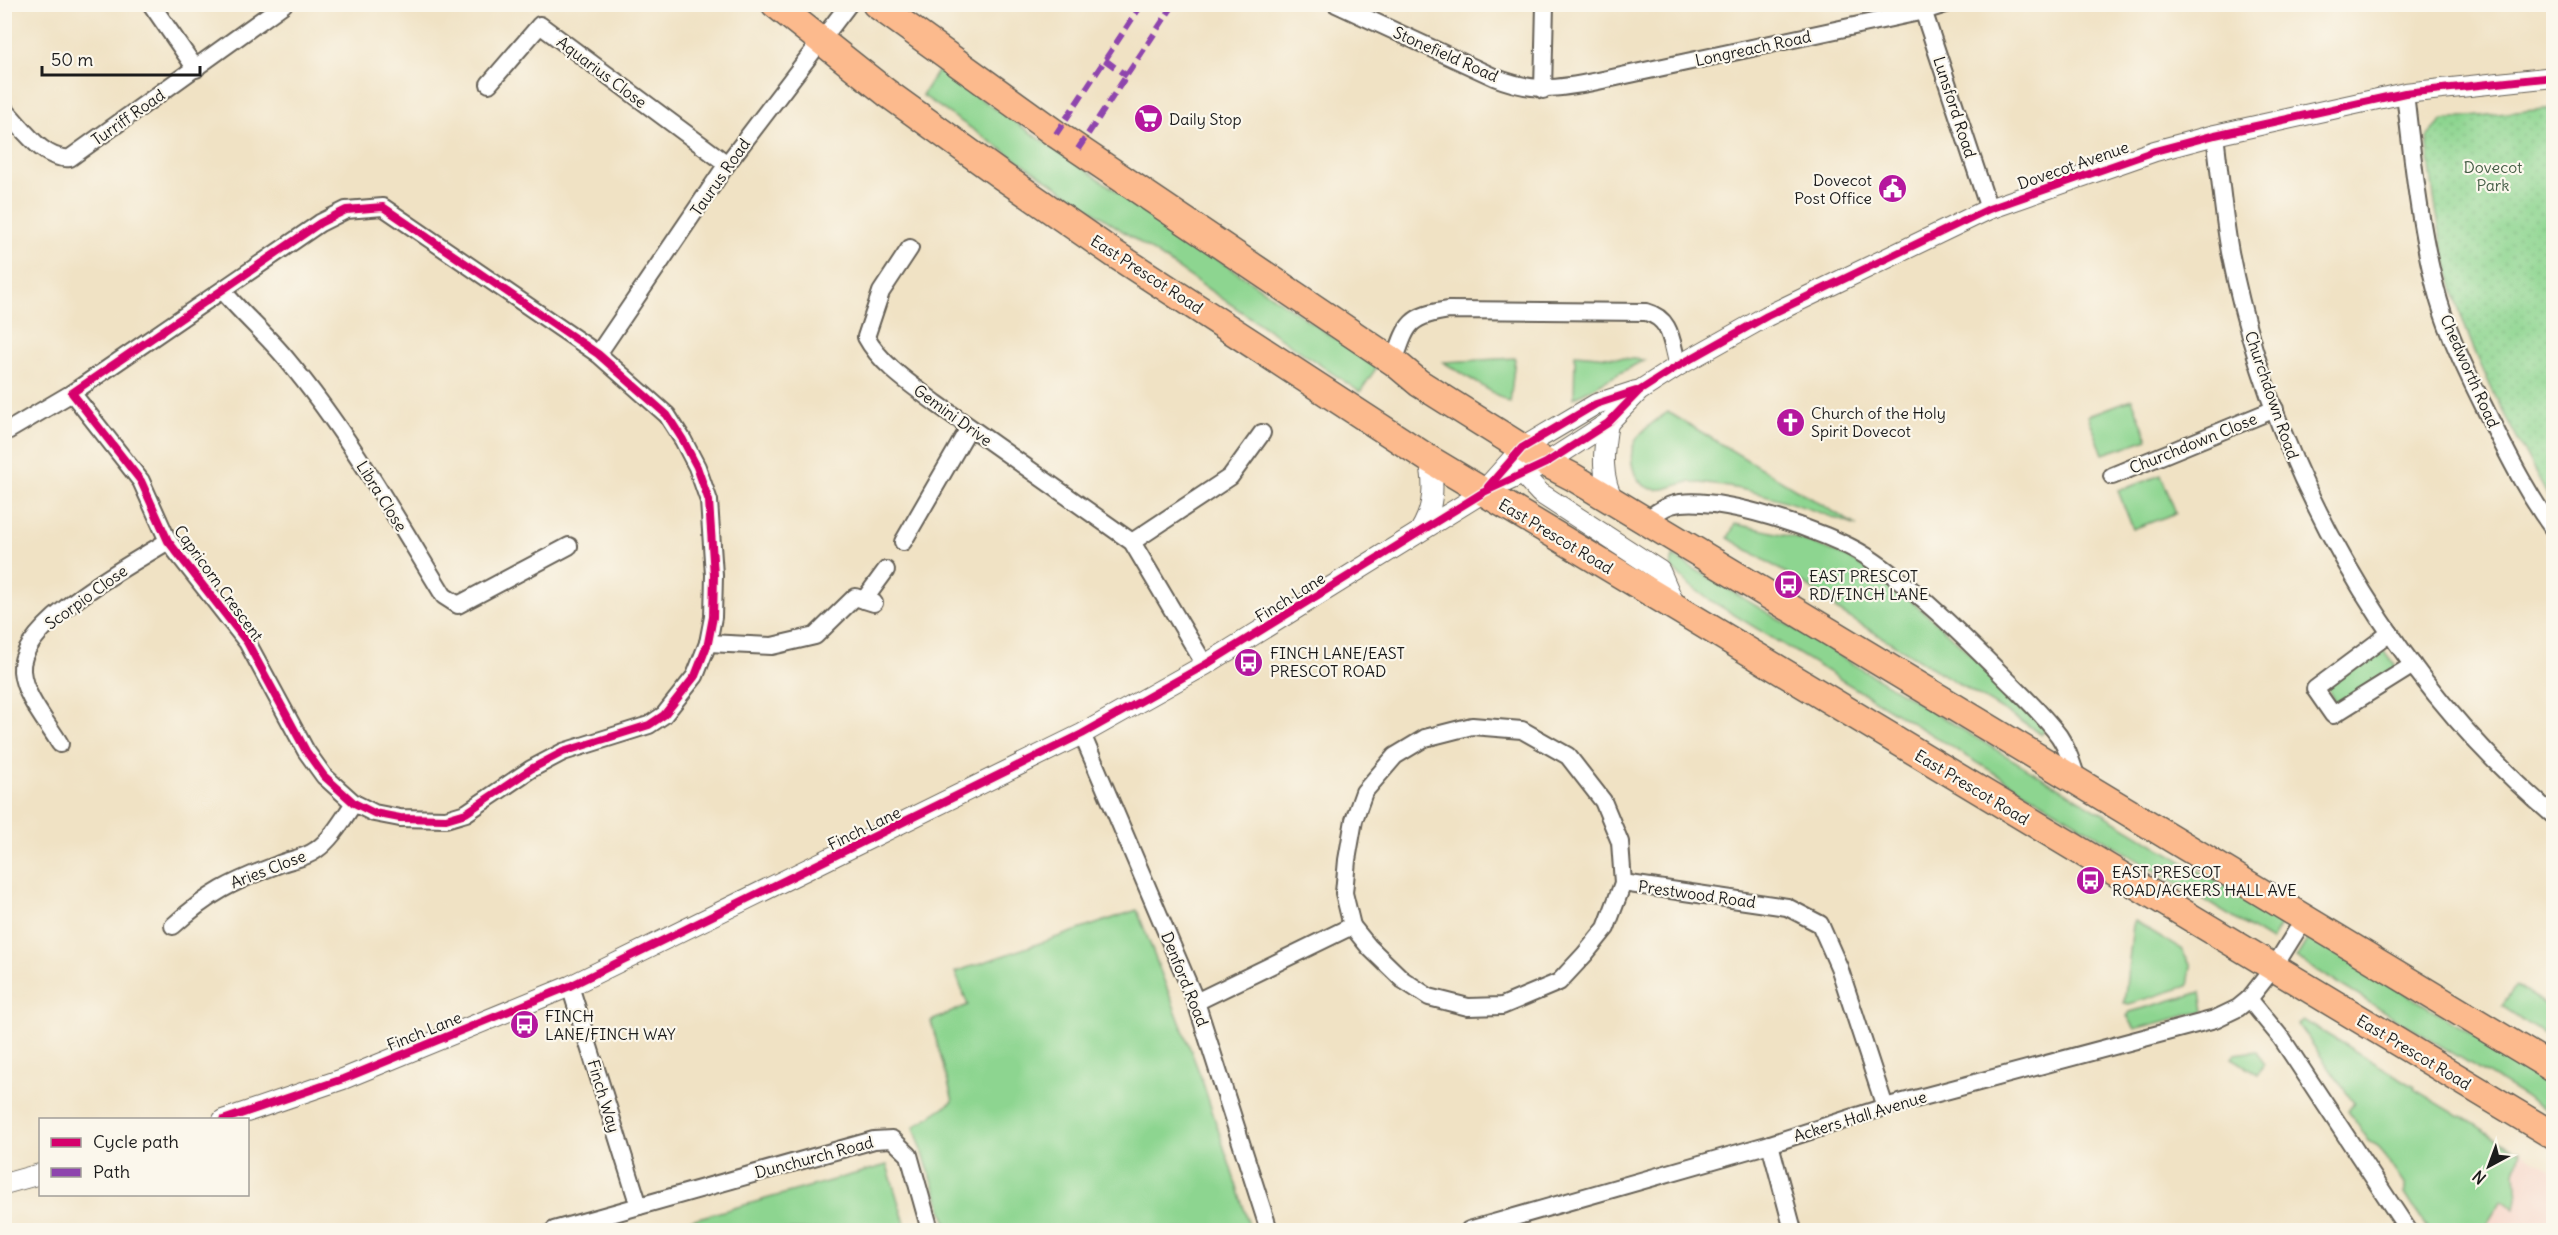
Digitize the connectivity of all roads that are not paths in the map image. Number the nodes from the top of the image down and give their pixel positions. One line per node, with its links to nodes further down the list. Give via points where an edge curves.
1 (152, 4): 11 (street)
2 (284, 4): 11 (street, Turriff Road)
3 (775, 4): 10 (highway, East Prescot Road)
4 (849, 4): 10 (street, Taurus Road)
5 (876, 4): 23 (highway, via 1056,134)
6 (1336, 4): 14 (street, Stonefield Road, via 1511,83)
7 (1545, 4): 14 (street)
8 (1946, 4): 9 (street, Longreach Road)
9 (1923, 8): 14 (street, Longreach Road); 19 (street, Lunsford Road)
10 (822, 40): 18 (street, Taurus Road); 32 (highway, East Prescot Road, via 887,93 1116,255)
11 (196, 69): 16 (street, Turriff Road, via 70,158 59,159 38,145)
12 (2553, 77): 15 (street, Dovecot Avenue)
13 (489, 84): 18 (street, Aquarius Close, via 540,26)
14 (1551, 89)
15 (2405, 93): 17 (street, Dovecot Avenue); 38 (street, Chedworth Road, via 2421,215 2439,300 2455,346 2490,418 2524,485)
16 (4, 109)
17 (2215, 135): 19 (street, Dovecot Avenue, via 2155,151); 27 (street, Churchdown Road, via 2230,250 2243,308)
18 (727, 164): 22 (street, Taurus Road)
19 (1989, 208): 24 (street, Dovecot Avenue, via 1767,316)
20 (910, 248): 29 (street, Gemini Drive, via 881,292 866,337 907,381)
21 (223, 291): 22 (street, Capricorn Crescent, via 320,223 346,210 383,207); 26 (street, Capricorn Crescent); 43 (street, Libra Close, via 287,360 354,449 444,596 458,605)
22 (598, 354): 47 (street, Capricorn Crescent, via 667,415 697,467 709,501 714,575)
23 (1394, 362): 24 (street, via 1410,324 1426,314 1449,310 1646,312 1658,315 1664,322); 33 (highway)
24 (1678, 366): 25 (street, Dovecot Avenue)
25 (1639, 390): 28 (street, Dovecot Avenue); 33 (street, Dovecot Avenue, via 1596,404)
26 (72, 393): 30 (street, Capricorn Crescent); 40 (street, Capricorn Crescent, via 141,481)
27 (2275, 409): 34 (street, Churchdown Close); 46 (street, Churchdown Road, via 2325,525)
28 (1608, 423): 33 (street, Dovecot Avenue); 36 (street, via 1603,468)
29 (969, 428): 41 (street); 42 (street, Gemini Drive)
30 (4, 433)
31 (1262, 433): 42 (street, via 1230,477)
32 (1429, 459): 35 (highway, East Prescot Road); 39 (street, via 1432,503)
33 (1531, 461): 35 (street, Finch Lane); 36 (highway, via 1573,477); 45 (street, via 1540,493 1660,571)
34 (2112, 476)
35 (1484, 492): 39 (street, Finch Lane); 45 (highway, East Prescot Road)
36 (1616, 504): 37 (highway)
37 (1645, 522): 52 (highway); 52 (street, via 1672,505 1704,503 1796,524 1866,555 1975,648 2040,713 2072,760)
38 (2553, 530)
39 (1420, 531): 49 (street, Finch Lane)
40 (168, 541): 51 (street, Scorpio Close, via 44,624 30,642 22,669 25,686); 53 (street, Capricorn Crescent, via 247,642 306,751 324,776)
41 (903, 542)
42 (1132, 542): 49 (street, Gemini Drive)
43 (569, 546)
44 (886, 570): 47 (street, via 869,602 855,597 815,636 772,646)
45 (1676, 608): 59 (highway, East Prescot Road)
46 (2390, 633): 48 (street, Churchdown Road); 48 (street, via 2315,689 2333,715)
47 (708, 643): 53 (street, Capricorn Crescent, via 694,676 664,715 649,725 564,752 531,769 466,813 446,819 400,818 374,813)
48 (2413, 665): 54 (street, Churchdown Road, via 2474,738)
49 (1205, 666): 50 (street, Finch Lane)
50 (1082, 734): 60 (street, Finch Lane); 62 (street, Denford Road)
51 (60, 744)
52 (2078, 782): 56 (highway)
53 (354, 803): 57 (street, Aries Close, via 317,850 226,885)
54 (2553, 816)
55 (1623, 884): 58 (street, Prestwood Road, via 1606,928 1559,982 1502,1006 1468,1007 1429,997 1403,980); 58 (street, via 1620,842 1603,801 1568,756 1522,730 1472,726 1425,738 1395,756 1364,792 1354,820 1344,893); 64 (street, Prestwood Road, via 1787,907 1820,924 1839,967)
56 (2304, 919): 59 (street); 63 (highway)
57 (173, 926)
58 (1352, 926): 62 (street)
59 (2274, 968): 61 (street); 66 (highway, East Prescot Road)
60 (570, 986): 65 (street, Finch Lane, via 343,1079); 70 (street, Finch Way)
61 (2249, 999): 64 (street, Ackers Hall Avenue, via 2215,1019); 76 (street, via 2282,1038)
62 (1196, 1002): 73 (street, Denford Road)
63 (2553, 1069)
64 (1885, 1107): 67 (street, Ackers Hall Avenue)
65 (226, 1118)
66 (2553, 1136)
67 (1770, 1144): 74 (street, Ackers Hall Avenue); 75 (street)
68 (39, 1174): 69 (street)
69 (4, 1184)
70 (639, 1206): 71 (street); 72 (street, Dunchurch Road, via 874,1140 892,1139 909,1155)
71 (554, 1230)
72 (930, 1230)
73 (1269, 1230)
74 (1468, 1230)
75 (1793, 1230)
76 (2408, 1230)

